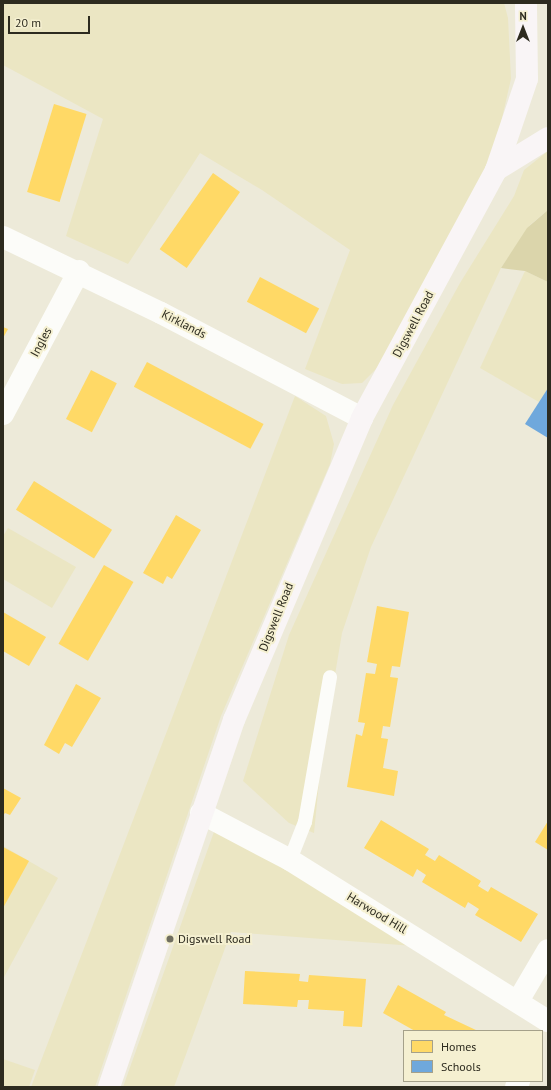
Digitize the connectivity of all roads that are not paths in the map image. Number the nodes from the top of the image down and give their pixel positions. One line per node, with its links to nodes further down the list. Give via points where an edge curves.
1 (526, 3): 3 (street, Digswell Road, via 527,79)
2 (548, 138): 3 (street)
3 (496, 170): 7 (street, Digswell Road)
4 (3, 237): 5 (street, Kirklands)
5 (79, 271): 6 (street, Ingles); 7 (street, Kirklands)
6 (3, 414)
7 (362, 418): 9 (street, Digswell Road, via 277,613)
8 (330, 677): 10 (lane, via 305,822)
9 (201, 813): 10 (street, Harwood Hill); 16 (street, Digswell Road)
10 (290, 860): 12 (street, Harwood Hill)
11 (548, 950): 12 (street)
12 (518, 1001): 13 (street, Harwood Hill)
13 (548, 1021)
14 (548, 1027): 15 (street)
15 (543, 1036)
16 (109, 1087)

